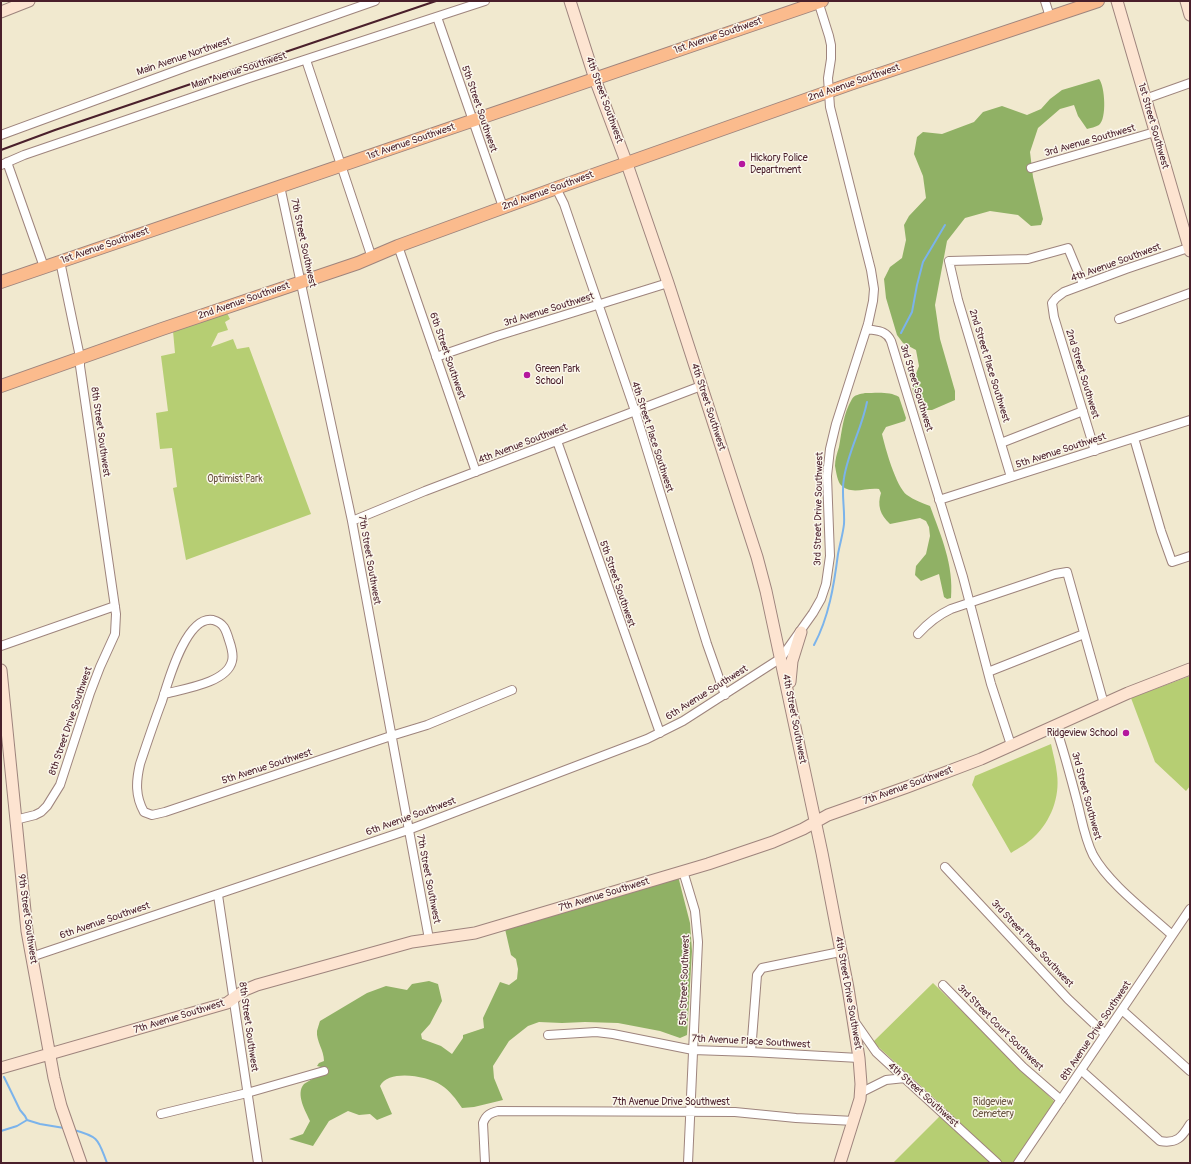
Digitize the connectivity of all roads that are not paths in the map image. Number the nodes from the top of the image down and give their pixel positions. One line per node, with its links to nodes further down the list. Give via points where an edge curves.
1 (29, 1): 10 (street)
2 (375, 1): 21 (street, Main Avenue Northwest)
3 (485, 1): 12 (street, Main Avenue Southwest)
4 (570, 1): 15 (street, 4th Street Southwest)
5 (819, 1): 15 (main road, 1st Avenue Southwest); 17 (street, via 831,46)
6 (1045, 1): 13 (street)
7 (1098, 1): 13 (main road, 2nd Avenue Southwest)
8 (1117, 1): 18 (street, 1st Street Southwest)
9 (1186, 1): 11 (street)
10 (1, 12)
11 (1190, 14)
12 (437, 17): 14 (street, Main Avenue Southwest); 19 (street, 5th Street Southwest)
13 (1050, 17): 17 (main road, 2nd Avenue Southwest)
14 (306, 60): 22 (street, Main Avenue Southwest); 24 (street)
15 (595, 79): 19 (main road, 1st Avenue Southwest); 23 (street, 4th Street Southwest)
16 (1190, 83): 18 (street)
17 (828, 92): 23 (main road, 2nd Avenue Southwest); 42 (street, via 873,277 873,301)
18 (1145, 98): 20 (street, 1st Street Southwest)
19 (473, 121): 24 (main road, 1st Avenue Southwest); 28 (street, 5th Street Southwest)
20 (1155, 132): 25 (street, 3rd Avenue Southwest); 30 (street, 1st Street Southwest)
21 (1, 135)
22 (4, 164): 33 (street)
23 (627, 164): 27 (main road, 2nd Avenue Southwest); 36 (street, 4th Street Southwest)
24 (340, 166): 26 (main road, 1st Avenue Southwest); 31 (street)
25 (1031, 168)
26 (280, 186): 32 (main road, 1st Avenue Southwest); 35 (street, 7th Street Southwest)
27 (556, 188): 28 (main road, 2nd Avenue Southwest); 40 (street, 4th Street Place Southwest, via 564,204)
28 (503, 207): 29 (main road, 2nd Avenue Southwest)
29 (398, 246): 31 (main road, 2nd Avenue Southwest); 44 (street, 6th Street Southwest)
30 (1190, 248): 37 (street, 4th Avenue Southwest)
31 (372, 258): 35 (main road, 2nd Avenue Southwest)
32 (60, 261): 33 (main road, 1st Avenue Southwest); 43 (street, 8th Street Southwest)
33 (44, 267): 34 (main road, 1st Avenue Southwest)
34 (1, 282)
35 (302, 282): 43 (main road, 2nd Avenue Southwest); 57 (street, 7th Street Southwest)
36 (668, 283): 40 (street, 3rd Avenue Southwest); 46 (street, 4th Street Southwest)
37 (1084, 284): 39 (street, 4th Avenue Southwest, via 1061,294); 52 (street, 2nd Street Place Southwest, via 1068,248 1028,259 949,261 958,300)
38 (1190, 293): 41 (street)
39 (1052, 303): 48 (street, 2nd Street Southwest)
40 (597, 305): 44 (street, 3rd Avenue Southwest); 47 (street, 4th Street Place Southwest)
41 (1119, 319)
42 (867, 329): 56 (street, 3rd Street Southwest, via 883,332 891,341); 61 (street, 3rd Street Drive Southwest, via 830,449 827,476 830,556 826,584 821,599)
43 (80, 357): 45 (main road, 2nd Avenue Southwest); 60 (street, 8th Street Southwest)
44 (436, 357): 54 (street, 6th Street Southwest)
45 (1, 386)
46 (701, 386): 47 (street, 4th Avenue Southwest); 65 (street, 4th Street Southwest, via 757,557)
47 (635, 411): 51 (street, 4th Avenue Southwest); 71 (street, 4th Street Place Southwest)
48 (1083, 411): 52 (street); 53 (street, 2nd Street Southwest)
49 (1190, 420): 50 (street, 5th Avenue Southwest)
50 (1134, 438): 53 (street, 5th Avenue Southwest); 58 (street, via 1172,562)
51 (557, 441): 54 (street, 4th Avenue Southwest); 75 (street, 5th Street Southwest)
52 (1001, 443): 55 (street, 2nd Street Place Southwest)
53 (1095, 450): 55 (street, 5th Avenue Southwest)
54 (476, 472): 57 (street, 4th Avenue Southwest)
55 (1011, 477): 56 (street, 5th Avenue Southwest)
56 (939, 500): 59 (street, 3rd Street Southwest)
57 (352, 521): 76 (street, 7th Street Southwest)
58 (1190, 556)
59 (970, 601): 62 (street, via 938,615); 63 (street, via 1067,572); 68 (street, 3rd Street Southwest)
60 (115, 606): 64 (street); 78 (street, 8th Street Drive Southwest, via 115,634 90,693 60,784 41,812)
61 (801, 632): 65 (street, 3rd Street Drive Southwest); 73 (street, via 791,668)
62 (918, 634)
63 (1084, 634): 68 (street); 72 (street)
64 (1, 646)
65 (781, 658): 71 (street, 6th Avenue Southwest); 73 (street, 4th Street Southwest)
66 (1190, 669): 72 (street, 7th Avenue Southwest)
67 (1, 670): 78 (street, 9th Street Southwest)
68 (988, 672): 77 (street, 3rd Street Southwest)
69 (512, 690): 76 (street, 5th Avenue Southwest, via 427,725)
70 (164, 694): 70 (street, 5th Avenue Southwest, via 179,653 194,628 209,620 223,625 233,653 229,668 219,677); 76 (street, 5th Avenue Southwest, via 136,780 140,804 144,812 152,815)
71 (724, 695): 75 (street, 6th Avenue Southwest)
72 (1104, 704): 74 (street, 7th Avenue Southwest)
73 (791, 708): 79 (street, 4th Street Southwest)
74 (1055, 725): 77 (street, 7th Avenue Southwest); 85 (street, 3rd Street Southwest, via 1085,835 1093,855 1120,887)
75 (660, 733): 80 (street, 6th Avenue Southwest)
76 (391, 736): 80 (street, 7th Street Southwest)
77 (1011, 745): 79 (street, 7th Avenue Southwest, via 981,759)
78 (15, 820): 88 (street, 9th Street Southwest)
79 (815, 822): 82 (street, 7th Avenue Southwest, via 803,830 773,842); 87 (street, 4th Street Drive Southwest)
80 (408, 830): 83 (street, 6th Avenue Southwest); 86 (street, 7th Street Southwest)
81 (945, 867): 93 (street, 3rd Street Place Southwest, via 1068,999)
82 (683, 871): 86 (street, 7th Avenue Southwest, via 475,933); 95 (street, 5th Street Southwest, via 695,911 698,942)
83 (218, 895): 88 (street, 6th Avenue Southwest); 90 (street, 8th Street Southwest)
84 (1190, 909): 85 (street, 8th Avenue Drive Southwest)
85 (1172, 935): 91 (street, 8th Avenue Drive Southwest)
86 (429, 939): 90 (street, 7th Avenue Southwest, via 380,950 257,985 245,990)
87 (840, 952): 92 (street, 4th Street Drive Southwest); 96 (street, via 762,968 757,974)
88 (31, 957): 97 (street, 9th Street Southwest)
89 (943, 985): 106 (street, 3rd Street Court Southwest, via 1023,1067)
90 (234, 1000): 97 (street, 7th Avenue Southwest); 104 (street, 8th Street Southwest)
91 (1122, 1010): 93 (street, 8th Avenue Drive Southwest); 102 (street)
92 (854, 1021): 98 (street, 4th Street Drive Southwest); 103 (street, 4th Street Southwest, via 871,1046)
93 (1105, 1034): 101 (street, 8th Avenue Drive Southwest)
94 (548, 1035): 95 (street, 7th Avenue Place Southwest, via 596,1032)
95 (692, 1050): 96 (street, 7th Avenue Place Southwest); 107 (street, 5th Street Southwest)
96 (751, 1052): 98 (street, 7th Avenue Place Southwest)
97 (49, 1055): 99 (street, 7th Avenue Southwest); 111 (street, 9th Street Southwest, via 61,1106)
98 (859, 1058): 105 (street, 4th Street Drive Southwest)
99 (1, 1068)
100 (324, 1071): 104 (street)
101 (1082, 1071): 106 (street, 8th Avenue Drive Southwest); 110 (street, via 1160,1141 1169,1142 1179,1138)
102 (1190, 1071)
103 (905, 1078): 105 (street, via 886,1080); 116 (street, 4th Street Southwest)
104 (247, 1093): 108 (street); 112 (street, 8th Street Southwest)
105 (860, 1093): 109 (street, 4th Street Drive Southwest)
106 (1061, 1100): 117 (street, 8th Avenue Drive Southwest)
107 (689, 1112): 109 (street, 7th Avenue Drive Southwest, via 735,1112); 113 (street, 7th Avenue Drive Southwest, via 498,1111 488,1114 483,1123); 114 (street, 5th Street Southwest)
108 (161, 1114)
109 (854, 1121): 115 (street, 4th Street Drive Southwest)
110 (1190, 1124)
111 (81, 1163)
112 (258, 1163)
113 (485, 1163)
114 (688, 1163)
115 (840, 1163)
116 (997, 1163)
117 (1018, 1163)

